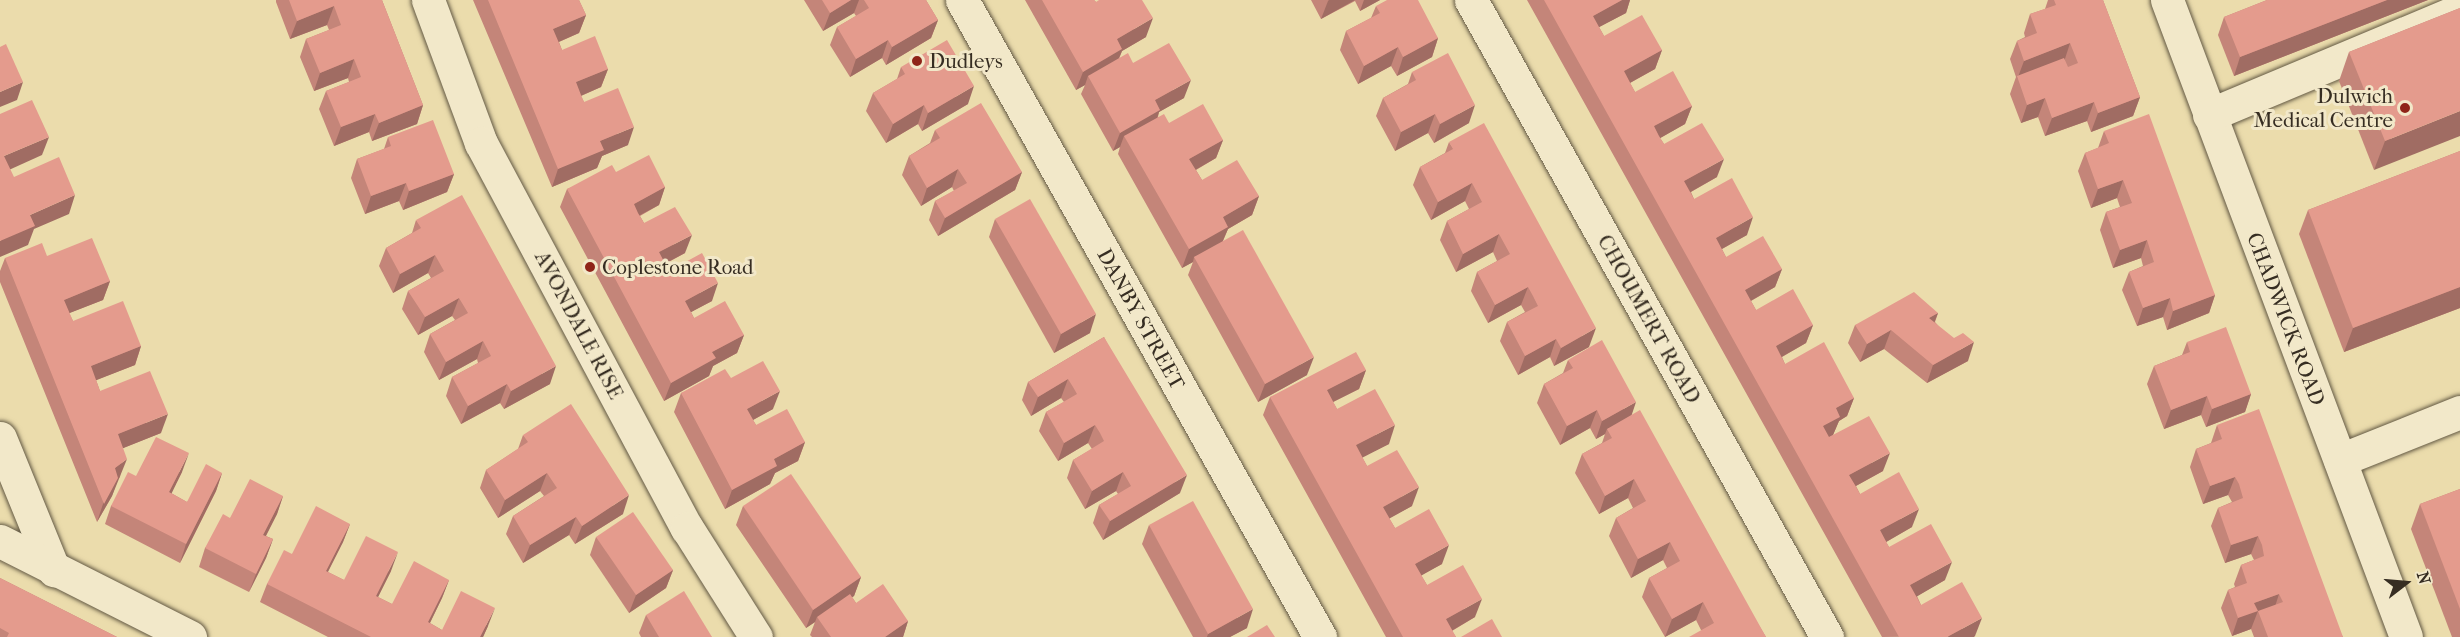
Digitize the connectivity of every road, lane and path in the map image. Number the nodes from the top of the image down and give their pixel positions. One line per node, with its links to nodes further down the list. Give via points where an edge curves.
1 (428, 0): 13 (street, AVONDALE RISE, via 481,143 687,528)
2 (962, 0): 14 (street, DANBY STREET)
3 (1472, 0): 15 (street, CHOUMERT ROAD)
4 (2167, 0): 6 (street, CHADWICK ROAD)
5 (2460, 10): 6 (street)
6 (2209, 115): 9 (street, CHADWICK ROAD)
7 (2460, 412): 9 (street)
8 (0, 438): 11 (street)
9 (2340, 459): 16 (street, CHADWICK ROAD)
10 (0, 541): 11 (street)
11 (54, 570): 12 (street)
12 (190, 637)
13 (756, 637)
14 (1320, 637)
15 (1827, 637)
16 (2406, 637)

